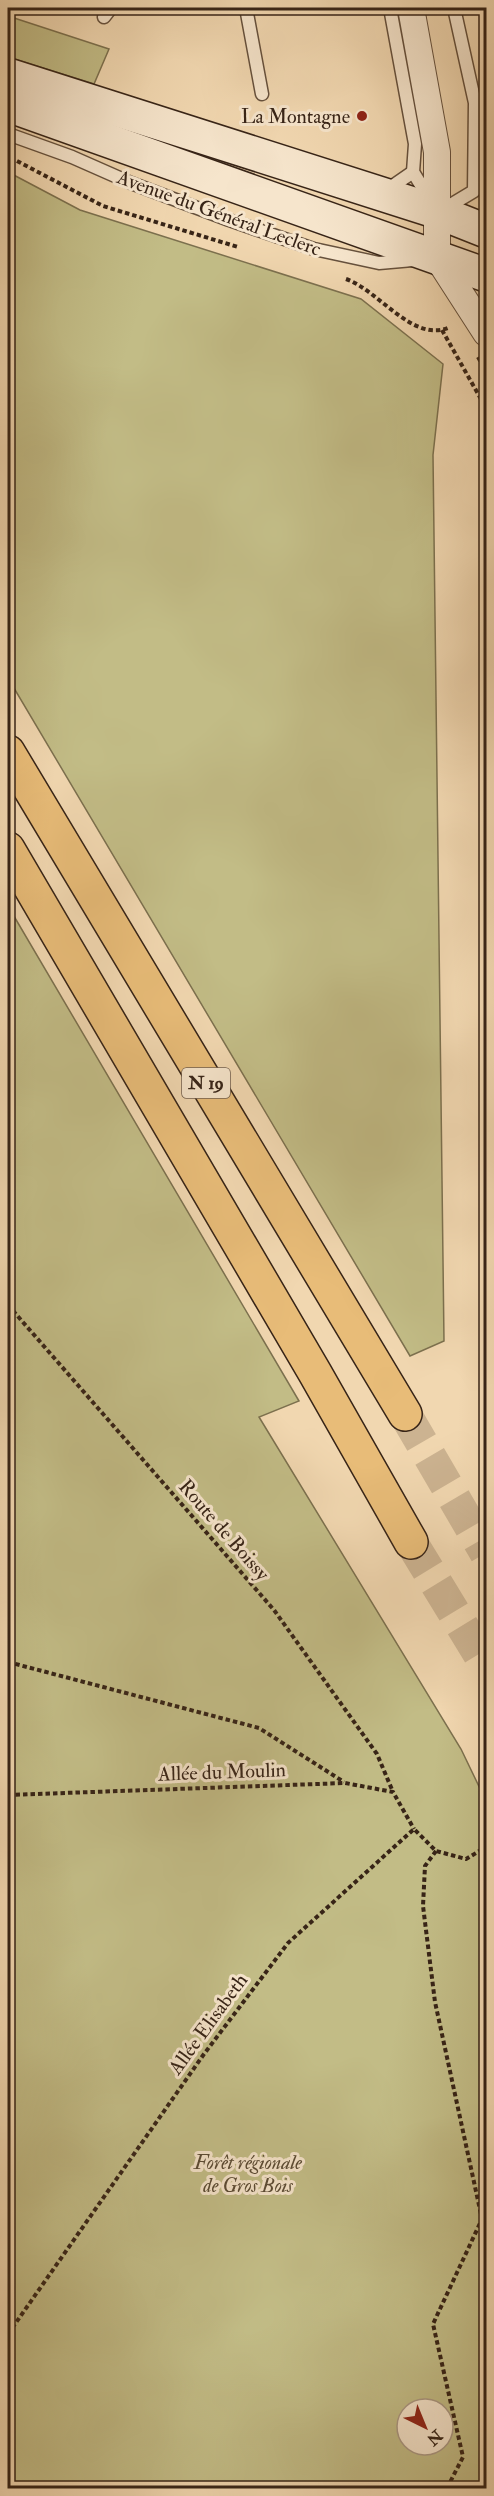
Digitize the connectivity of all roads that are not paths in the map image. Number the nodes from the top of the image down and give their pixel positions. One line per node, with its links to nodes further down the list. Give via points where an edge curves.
1 (246, 8): 6 (lane)
2 (390, 8): 11 (lane, via 415,144)
3 (411, 8): 13 (street, via 437,152)
4 (454, 8): 7 (lane)
5 (8, 75): 12 (main road)
6 (262, 94)
7 (476, 103): 9 (lane); 13 (lane, via 474,191)
8 (8, 105): 15 (main road)
9 (486, 115)
10 (8, 134): 15 (lane, Avenue du Général Leclerc, via 314,249 379,263)
11 (413, 172): 12 (lane); 13 (lane)
12 (381, 194): 13 (main road)
13 (438, 212): 14 (main road); 15 (street)
14 (486, 231)
15 (437, 257): 16 (main road, Avenue du Général Leclerc); 17 (street)
16 (486, 275)
17 (486, 333)
18 (8, 752): 20 (highway, N 19)
19 (8, 849): 21 (highway, N 19)
20 (405, 1414)
21 (411, 1542)

